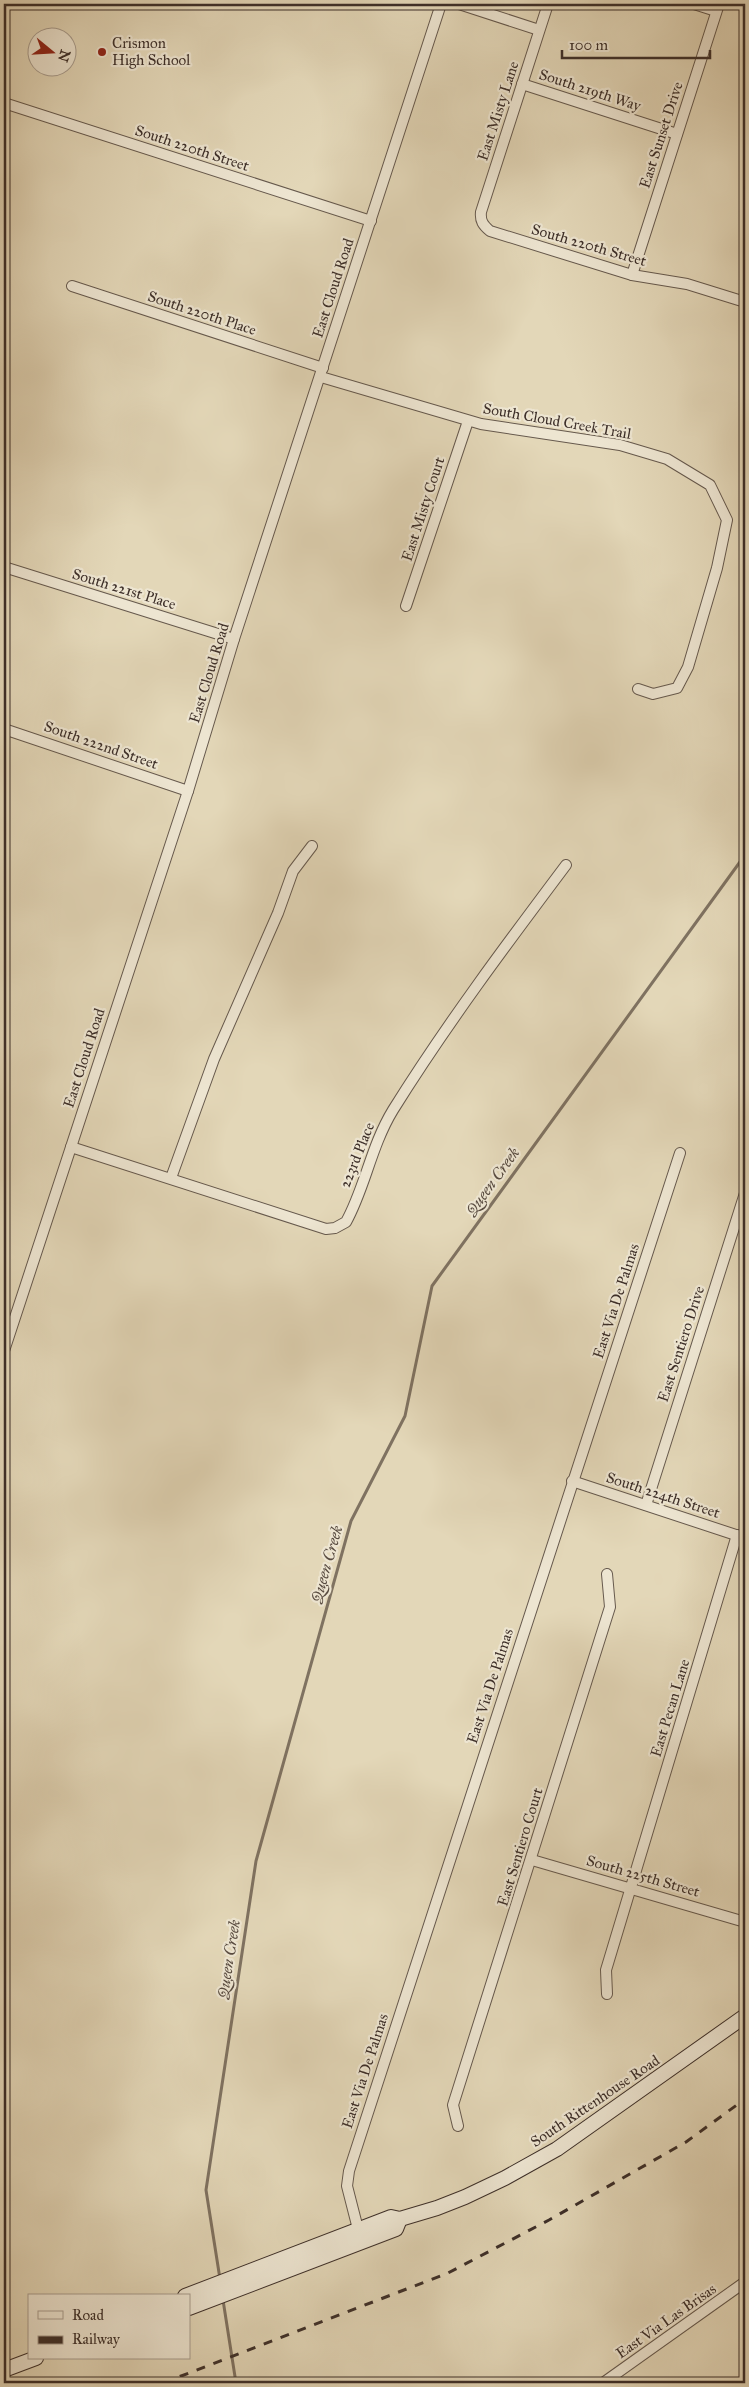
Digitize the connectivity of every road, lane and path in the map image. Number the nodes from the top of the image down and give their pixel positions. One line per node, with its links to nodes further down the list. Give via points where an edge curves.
1 (441, 4): 12 (street, East Cloud Road)
2 (459, 4): 7 (street)
3 (497, 4): 7 (street)
4 (548, 4): 8 (street, East Misty Lane)
5 (694, 4): 6 (street)
6 (718, 7): 11 (street, East Sunset Drive)
7 (494, 15): 8 (street)
8 (539, 30): 9 (street, East Misty Lane)
9 (522, 84): 11 (street, South 219th Way); 13 (street, East Misty Lane, via 481,212 480,220)
10 (4, 103): 12 (street, South 220th Street)
11 (677, 134): 14 (street, East Sunset Drive)
12 (371, 221): 17 (street, East Cloud Road)
13 (484, 226): 14 (street, South 220th Street, via 490,231)
14 (632, 275): 16 (street, South 220th Street, via 694,286)
15 (72, 286): 17 (street, South 220th Place)
16 (745, 302)
17 (322, 372): 18 (street, South Cloud Creek Trail); 21 (street, East Cloud Road)
18 (468, 421): 20 (street, East Misty Court); 22 (street, South Cloud Creek Trail, via 620,445 666,459 710,485 727,520 717,568 688,667 677,688 653,694)
19 (4, 567): 21 (street, South 221st Place)
20 (406, 606)
21 (234, 639): 24 (street, East Cloud Road)
22 (638, 689)
23 (4, 729): 24 (street, South 222nd Street)
24 (188, 790): 27 (street, East Cloud Road)
25 (312, 846): 29 (street, via 293,871 214,1059)
26 (566, 864): 29 (street, 223rd Place, via 393,1111 346,1222 326,1229)
27 (71, 1147): 29 (street, 223rd Place); 31 (street, East Cloud Road)
28 (680, 1154): 32 (street, East Via De Palmas)
29 (171, 1178)
30 (745, 1193): 33 (street, East Sentiero Drive)
31 (5, 1344)
32 (572, 1481): 33 (street, South 224th Street); 43 (street, East Via De Palmas, via 349,2171 347,2186)
33 (646, 1505): 34 (street, South 224th Street)
34 (741, 1536): 37 (street, East Pecan Lane)
35 (607, 1574): 36 (street, East Sentiero Court, via 610,1607)
36 (532, 1860): 37 (street, South 225th Street); 41 (street, East Sentiero Court, via 453,2105)
37 (632, 1889): 38 (street, South 225th Street); 39 (street, East Pecan Lane, via 606,1970)
38 (745, 1922)
39 (607, 1994)
40 (745, 2016): 42 (main road, South Rittenhouse Road, via 557,2149 465,2197)
41 (458, 2126)
42 (400, 2219): 43 (main road, South Rittenhouse Road, via 391,2217); 44 (main road, South Rittenhouse Road, via 396,2229)
43 (358, 2229): 44 (main road, South Rittenhouse Road)
44 (280, 2267): 46 (main road, South Rittenhouse Road)
45 (745, 2282): 49 (street, East Via Las Brisas)
46 (191, 2300)
47 (31, 2360): 48 (main road)
48 (4, 2370)
49 (603, 2383)

